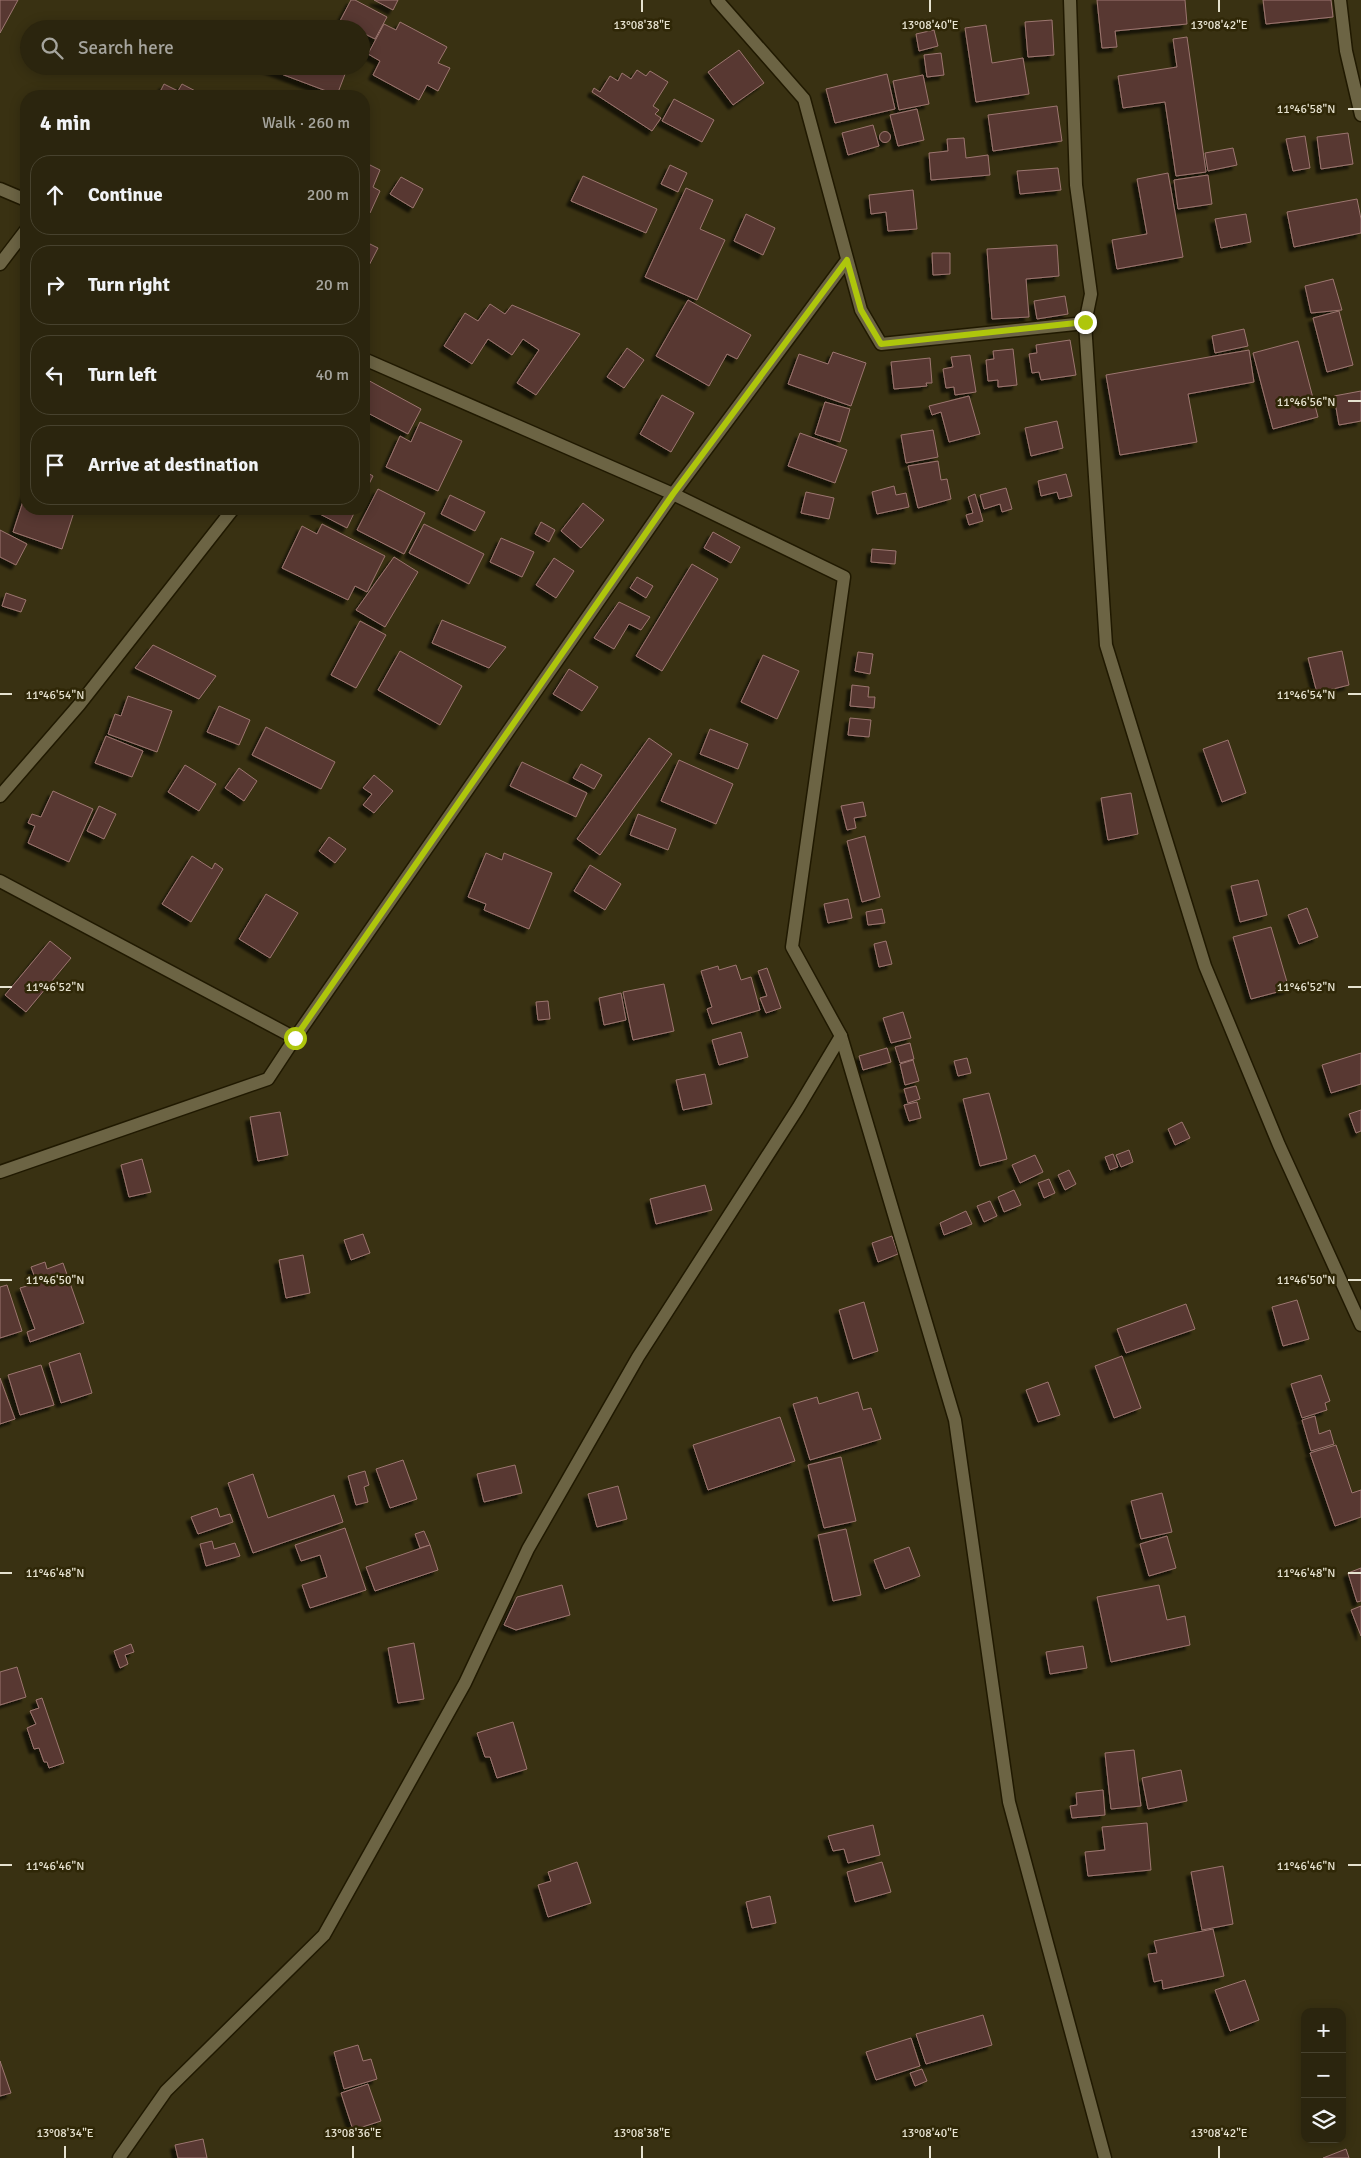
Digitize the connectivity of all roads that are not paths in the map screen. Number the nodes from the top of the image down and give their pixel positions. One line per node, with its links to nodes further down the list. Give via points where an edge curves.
1 (717, 0): 8 (street, via 804,99)
2 (1070, 0): 10 (street, via 1076,186 1091,294)
3 (1340, 0): 4 (street, via 1346,51)
4 (1361, 115)
5 (0, 189): 6 (street)
6 (20, 197)
7 (20, 238): 9 (street)
8 (847, 260): 10 (street, via 861,310 881,344); 12 (street)
9 (0, 264)
10 (1085, 322): 19 (street, via 1106,645 1205,966 1279,1145)
11 (370, 362): 12 (street)
12 (673, 494): 16 (street, via 844,576 792,946); 17 (street)
13 (228, 515): 14 (street, via 79,705)
14 (0, 796)
15 (0, 881): 17 (street)
16 (841, 1036): 20 (street, via 638,1357 528,1550 465,1683 324,1935 166,2091); 21 (street, via 955,1420 1009,1802)
17 (295, 1038): 18 (street, via 268,1079)
18 (0, 1172)
19 (1361, 1325)
20 (119, 2158)
21 (1105, 2158)

